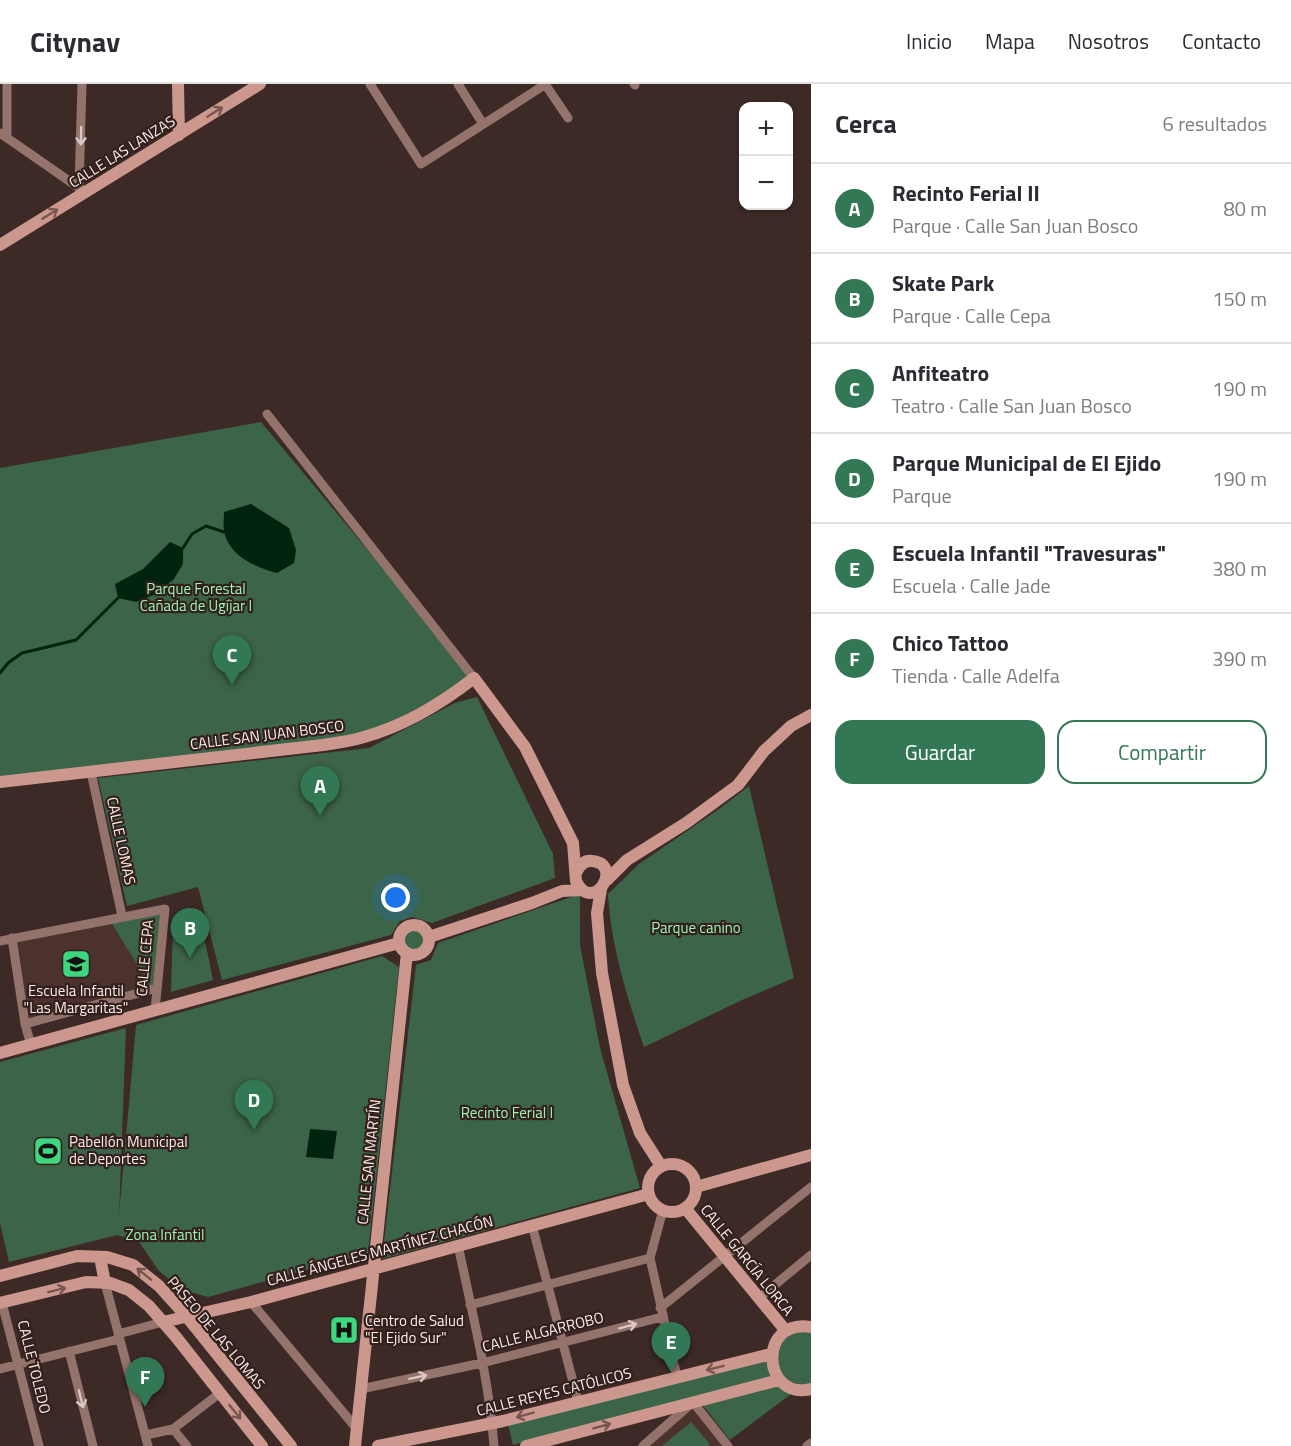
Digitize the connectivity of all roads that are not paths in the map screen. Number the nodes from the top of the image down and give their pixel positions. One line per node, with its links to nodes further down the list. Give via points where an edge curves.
1 (7, 84): 10 (street)
2 (82, 84): 12 (street, one-way to 12)
3 (178, 84): 11 (street)
4 (370, 84): 9 (street, via 421,164)
5 (458, 84): 9 (street)
6 (546, 84): 8 (street); 9 (street)
7 (255, 86): 11 (street, CALLE LAS LANZAS, one-way to 7)
8 (568, 118)
9 (483, 124)
10 (4, 135): 12 (street)
11 (178, 135): 12 (street, CALLE LAS LANZAS)
12 (82, 190): 13 (street, CALLE LAS LANZAS, one-way to 12)
13 (3, 239)
14 (267, 414): 15 (street)
15 (474, 678): 17 (street, CALLE SAN JUAN BOSCO, via 412,718 364,737); 19 (street, via 525,747)
16 (811, 715): 20 (street, via 791,726 764,751 738,785)
17 (91, 772): 18 (street, CALLE SAN JUAN BOSCO); 27 (street, CALLE LOMAS)
18 (0, 782)
19 (573, 843): 21 (street); 22 (street)
20 (627, 860): 21 (street); 23 (street)
21 (596, 862): 22 (street, via 583,863); 23 (street, via 606,870)
22 (576, 873): 24 (street); 25 (street, via 576,881)
23 (604, 885): 25 (street, via 597,892); 26 (street)
24 (562, 891): 25 (street); 28 (street)
25 (584, 891): 26 (street)
26 (597, 913): 38 (street, via 602,974 622,1085 640,1133)
27 (122, 916): 29 (street); 32 (street, CALLE CEPA, via 165,909)
28 (429, 937): 31 (street, via 421,953); 31 (street, via 420,926 411,925 403,930)
29 (12, 938): 30 (street); 34 (street)
30 (0, 941)
31 (403, 948): 33 (street); 50 (street, CALLE SAN MARTÍN)
32 (157, 988): 33 (street, CALLE CEPA); 34 (street)
33 (155, 1010): 35 (street)
34 (25, 1024): 35 (street)
35 (31, 1045): 36 (street)
36 (0, 1053)
37 (811, 1155): 39 (street)
38 (661, 1166): 39 (street, via 684,1167); 41 (street, via 650,1178)
39 (696, 1187): 42 (street, via 695,1196)
40 (811, 1187): 48 (street, CALLE ALGARROBO)
41 (649, 1194): 43 (street); 44 (street, CALLE ÁNGELES MARTÍNEZ CHACÓN)
42 (685, 1208): 43 (street); 48 (street, CALLE GARCÍA LORCA)
43 (663, 1210): 49 (street)
44 (532, 1226): 45 (street, CALLE ÁNGELES MARTÍNEZ CHACÓN); 53 (street)
45 (458, 1245): 50 (street, CALLE ÁNGELES MARTÍNEZ CHACÓN); 57 (street)
46 (811, 1255): 54 (street)
47 (100, 1257): 51 (street, PASEO DE LAS LOMAS, via 77,1256); 52 (street); 59 (street, PASEO DE LAS LOMAS, one-way to 47, via 133,1265)
48 (725, 1257): 54 (street, CALLE GARCÍA LORCA); 58 (street, CALLE ALGARROBO)
49 (650, 1258): 53 (street); 58 (street)
50 (373, 1268): 56 (street, CALLE ÁNGELES MARTÍNEZ CHACÓN); 72 (street, CALLE SAN MARTÍN)
51 (0, 1276)
52 (105, 1283): 55 (street, one-way to 52, via 86,1282); 60 (street, via 129,1290); 63 (street)
53 (548, 1285): 57 (street); 64 (street)
54 (759, 1298): 62 (street, CALLE GARCÍA LORCA)
55 (1, 1300): 68 (street, CALLE TOLEDO)
56 (251, 1302): 59 (street, CALLE ÁNGELES MARTÍNEZ CHACÓN); 79 (street)
57 (470, 1305): 67 (street)
58 (661, 1312): 64 (street, CALLE ALGARROBO, one-way to 58); 70 (street)
59 (187, 1317): 60 (street, CALLE ÁNGELES MARTÍNEZ CHACÓN); 87 (street, PASEO DE LAS LOMAS)
60 (163, 1322): 63 (street, CALLE ÁNGELES MARTÍNEZ CHACÓN); 74 (street)
61 (809, 1325): 62 (street)
62 (786, 1331): 66 (street)
63 (118, 1336): 65 (street, CALLE ÁNGELES MARTÍNEZ CHACÓN); 80 (street)
64 (563, 1343): 67 (street, CALLE ALGARROBO); 75 (street)
65 (69, 1351): 68 (street, CALLE ÁNGELES MARTÍNEZ CHACÓN); 83 (street, one-way to 83)
66 (771, 1354): 70 (street, CALLE REYES CATÓLICOS, one-way to 70); 71 (street)
67 (482, 1363): 72 (street, CALLE ALGARROBO, one-way to 67); 77 (street)
68 (18, 1364): 69 (street, CALLE ÁNGELES MARTÍNEZ CHACÓN); 82 (street, CALLE TOLEDO)
69 (0, 1369)
70 (676, 1377): 75 (street, CALLE REYES CATÓLICOS)
71 (779, 1380): 73 (street, via 797,1390); 76 (street)
72 (361, 1389): 79 (street, CALLE SAN MARTÍN)
73 (811, 1389)
74 (220, 1393): 78 (street); 86 (street, one-way to 86)
75 (578, 1401): 77 (street, CALLE REYES CATÓLICOS, one-way to 77)
76 (693, 1402): 91 (street, one-way to 76); 92 (street); 93 (street)
77 (492, 1423): 89 (street, CALLE REYES CATÓLICOS); 90 (street)
78 (173, 1429): 80 (street); 85 (street)
79 (357, 1429): 88 (street, CALLE SAN MARTÍN)
80 (146, 1436): 84 (street)
81 (811, 1443): 94 (street)
82 (39, 1446)
83 (93, 1446)
84 (148, 1446)
85 (187, 1446)
86 (262, 1446)
87 (291, 1446)
88 (355, 1446)
89 (378, 1446)
90 (494, 1446)
91 (526, 1446)
92 (643, 1446)
93 (728, 1446)
94 (807, 1446)

